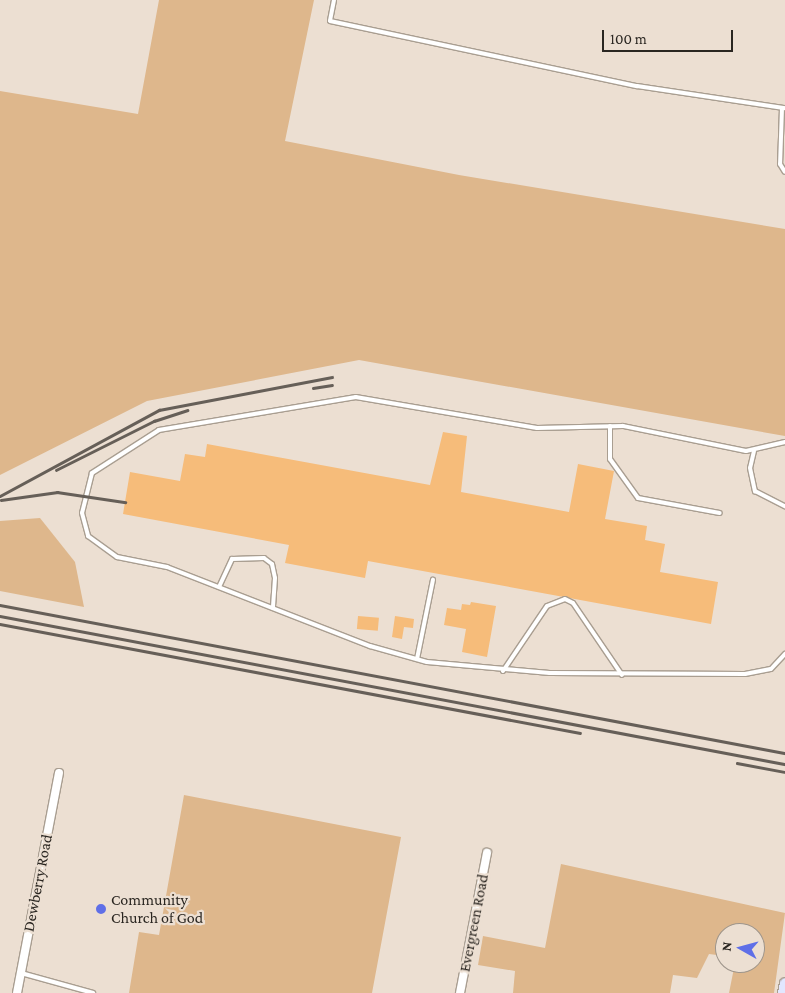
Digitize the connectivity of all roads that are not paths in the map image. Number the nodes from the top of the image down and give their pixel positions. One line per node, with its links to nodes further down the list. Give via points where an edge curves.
1 (334, 0): 2 (lane, via 330,21 637,86)
2 (784, 108): 3 (lane, via 780,164)
3 (785, 172)
4 (610, 426): 6 (lane); 8 (lane, via 610,459 638,498); 10 (lane, via 537,428 356,397 160,430 92,473 86,482 83,526 102,549)
5 (785, 442): 6 (lane)
6 (754, 451): 7 (lane, via 750,468 755,491)
7 (785, 506)
8 (720, 513)
9 (433, 580): 13 (lane)
10 (219, 587): 11 (lane); 11 (lane, via 232,559 264,558 272,564 275,578)
11 (273, 608): 13 (lane)
12 (785, 654): 15 (lane, via 761,673)
13 (417, 659): 14 (lane)
14 (503, 671): 15 (lane); 15 (lane, via 546,606 565,599 573,603)
15 (622, 674)
16 (59, 773): 18 (street, Dewberry Road)
17 (487, 853): 22 (street, Evergreen Road)
18 (21, 973): 20 (street, Dewberry Road); 21 (lane)
19 (785, 983): 23 (street)
20 (18, 993)
21 (93, 993)
22 (460, 993)
23 (783, 993)

